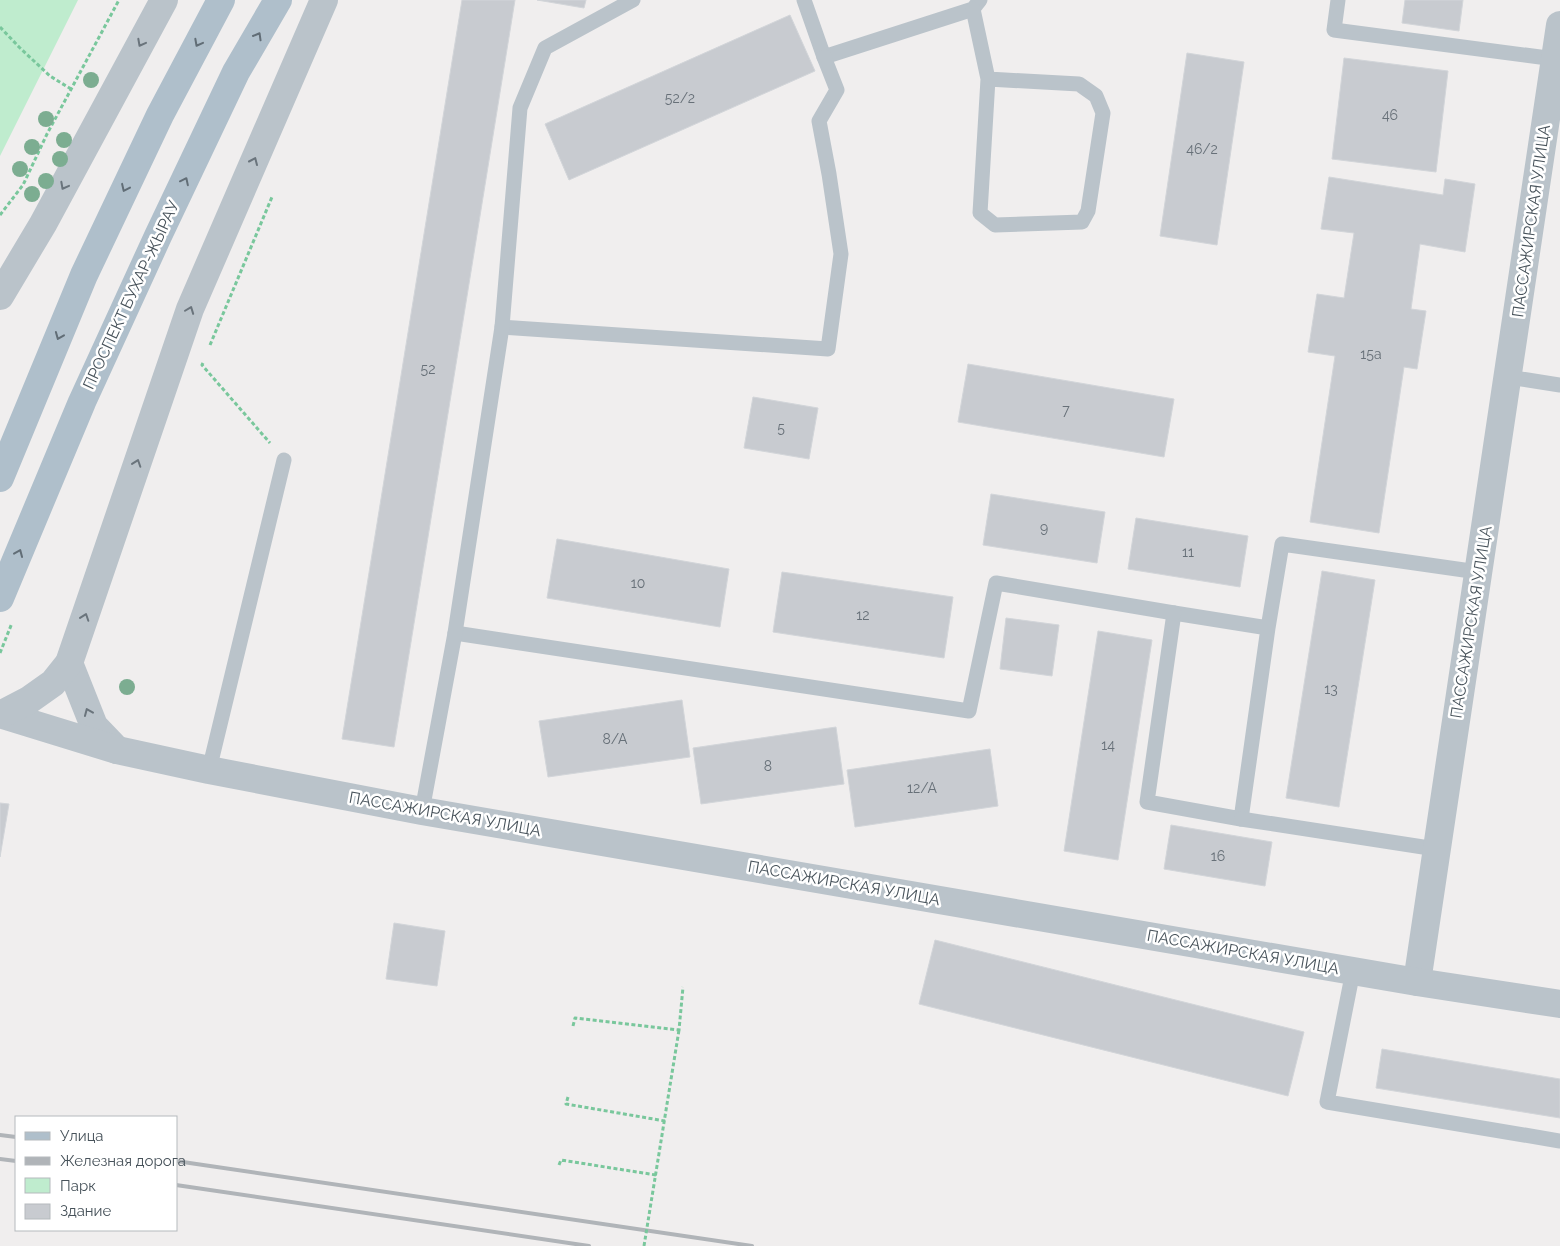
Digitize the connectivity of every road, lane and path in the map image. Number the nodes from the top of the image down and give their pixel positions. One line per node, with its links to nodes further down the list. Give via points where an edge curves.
1 (118, 0): 15 (path)
2 (164, 0): 18 (street, one-way to 18, via 43,224)
3 (221, 0): 25 (main road, one-way to 25, via 160,115 84,275)
4 (278, 0): 27 (main road, ПРОСПЕКТ БУХАР-ЖЫРАУ, one-way to 4, via 82,402 158,236 236,72)
5 (324, 0): 31 (street, one-way to 5, via 190,309)
6 (633, 0): 19 (lane, via 545,48 520,108)
7 (804, 0): 12 (lane)
8 (1338, 0): 13 (lane, via 1334,30)
9 (976, 4): 12 (lane); 14 (lane)
10 (1560, 25): 13 (street, ПАССАЖИРСКАЯ УЛИЦА)
11 (0, 27): 15 (path, via 50,76)
12 (824, 56): 19 (lane, via 837,90 819,121 841,254 828,349)
13 (1555, 59): 22 (street, ПАССАЖИРСКАЯ УЛИЦА)
14 (988, 79): 14 (lane, via 1079,84 1096,96 1103,113 1088,211 1082,222 995,224 980,214)
15 (71, 89): 17 (path, via 23,185)
16 (274, 192): 20 (path)
17 (0, 215)
18 (0, 296)
19 (502, 327): 30 (lane)
20 (210, 346)
21 (206, 356): 24 (path, via 202,365)
22 (1508, 377): 23 (lane); 26 (street, ПАССАЖИРСКАЯ УЛИЦА)
23 (1560, 385)
24 (284, 460): 34 (lane)
25 (0, 478)
26 (1478, 572): 29 (lane, via 1282,544); 37 (street, ПАССАЖИРСКАЯ УЛИЦА)
27 (0, 598)
28 (1174, 613): 29 (lane); 30 (lane, via 996,583 969,711); 36 (lane, via 1147,802)
29 (1268, 628): 36 (lane)
30 (455, 633): 35 (lane)
31 (69, 663): 32 (street, via 53,683); 33 (street, one-way to 31, via 94,726)
32 (1, 714): 33 (street, ПАССАЖИРСКАЯ УЛИЦА)
33 (117, 750): 34 (street, ПАССАЖИРСКАЯ УЛИЦА)
34 (209, 770): 35 (street, ПАССАЖИРСКАЯ УЛИЦА)
35 (422, 811): 38 (street, ПАССАЖИРСКАЯ УЛИЦА)
36 (1241, 819): 37 (lane)
37 (1436, 849): 39 (street, ПАССАЖИРСКАЯ УЛИЦА)
38 (1352, 971): 39 (street, ПАССАЖИРСКАЯ УЛИЦА); 46 (lane, via 1327,1102)
39 (1417, 982): 41 (street)
40 (683, 987): 43 (path)
41 (1560, 1004)
42 (572, 1026): 43 (path, via 575,1018)
43 (679, 1030): 45 (path, bridge)
44 (568, 1097): 45 (path, via 566,1104)
45 (666, 1121): 48 (path, bridge)
46 (1560, 1141)
47 (559, 1165): 48 (path, via 561,1160)
48 (656, 1175): 49 (path, bridge)
49 (644, 1246)

